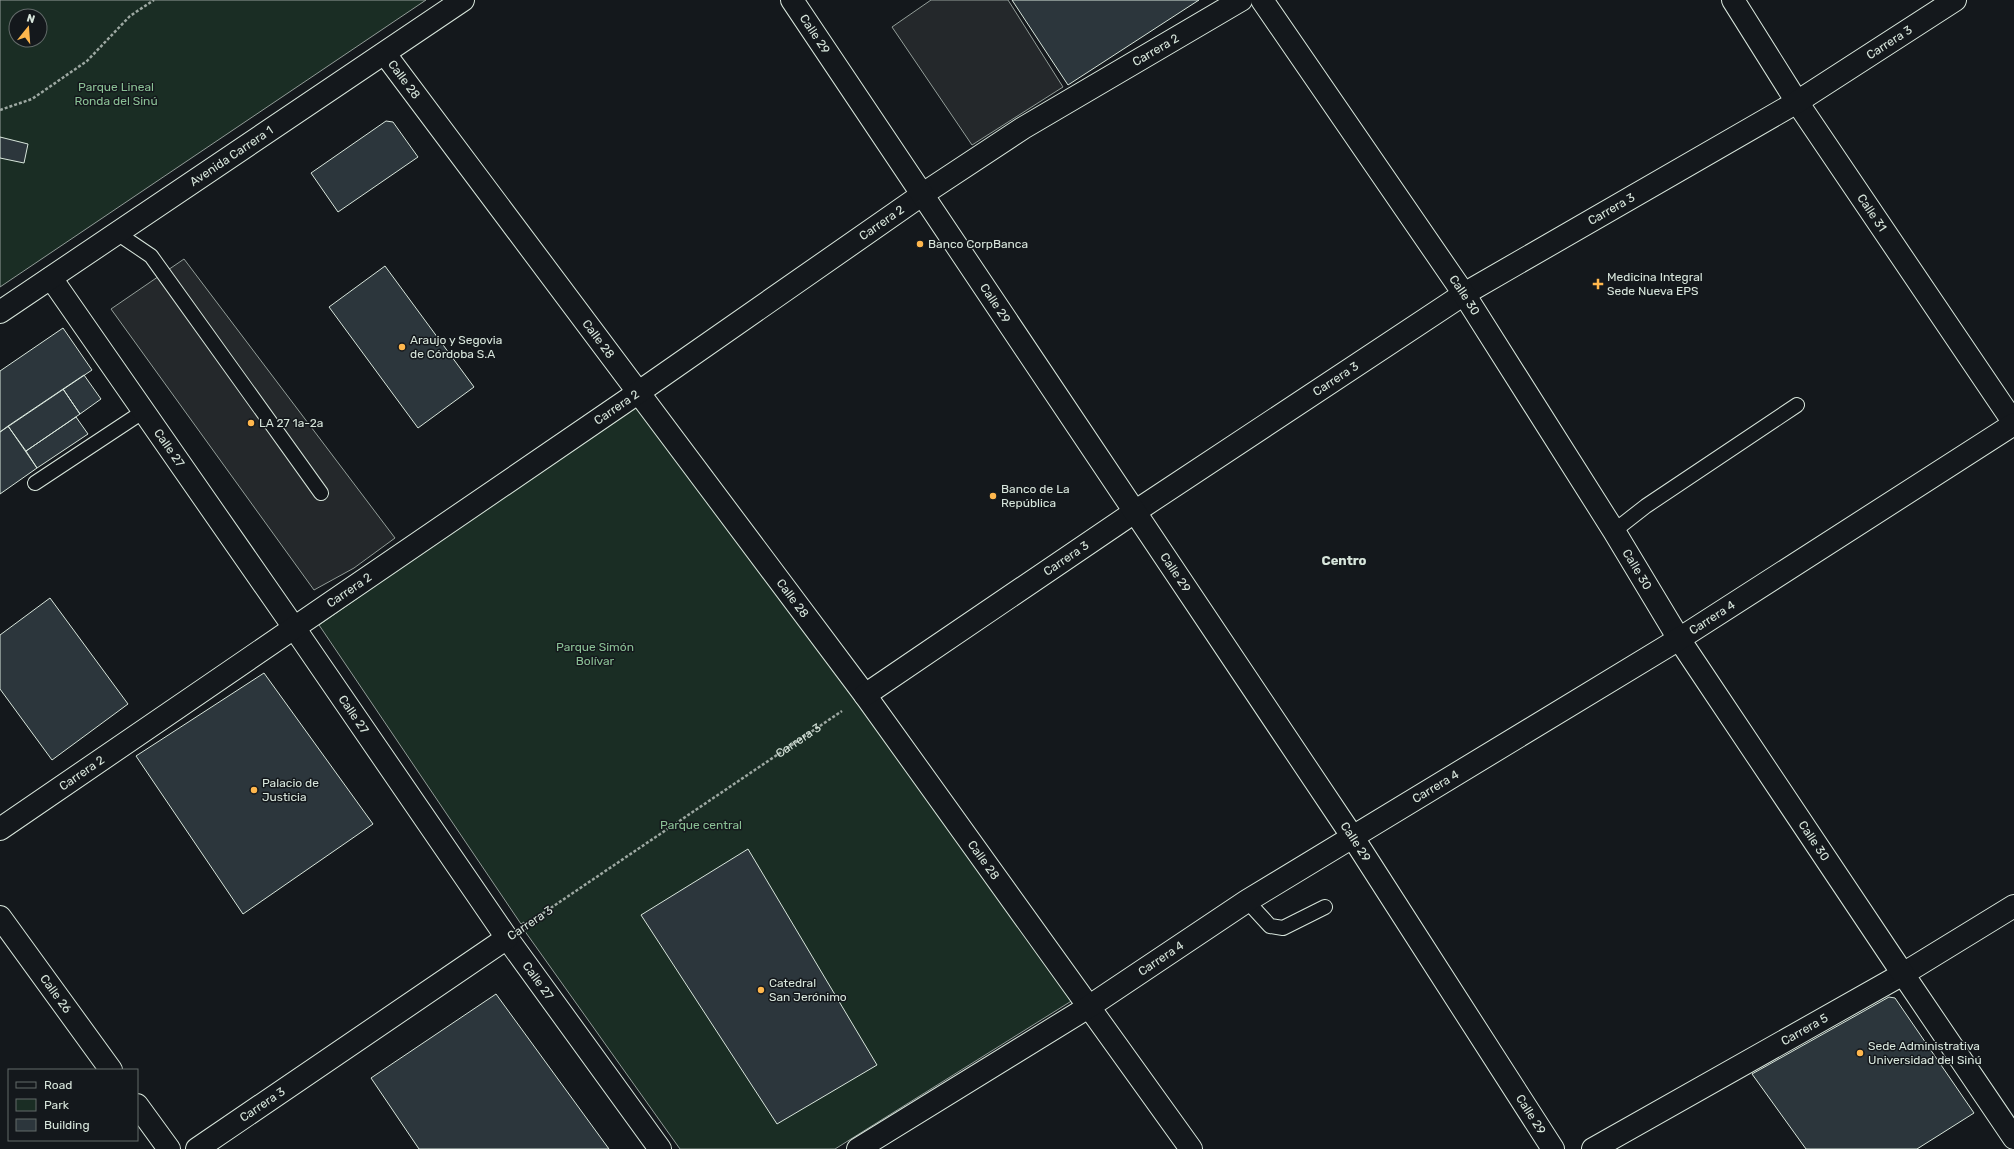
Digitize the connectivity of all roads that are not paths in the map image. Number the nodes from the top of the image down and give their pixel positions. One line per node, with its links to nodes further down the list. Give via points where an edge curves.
1 (463, 0): 7 (street, Avenida Carrera 1)
2 (792, 0): 9 (street, Calle 29)
3 (1241, 0): 9 (street, Carrera 2, via 1023,128)
4 (1262, 0): 12 (street, Calle 30)
5 (1733, 0): 8 (street, Calle 31)
6 (1955, 0): 8 (street, Carrera 3)
7 (385, 54): 10 (street, Avenida Carrera 1); 14 (street, Calle 28)
8 (1797, 102): 12 (street, Carrera 3); 17 (street, Calle 31)
9 (923, 194): 14 (street, Carrera 2); 20 (street, Calle 29)
10 (117, 233): 11 (street, Avenida Carrera 1); 19 (lane, via 151,256)
11 (51, 278): 13 (street, Avenida Carrera 1); 16 (street, Calle 27)
12 (1464, 294): 20 (street, Carrera 3); 21 (street, Calle 30)
13 (0, 312)
14 (639, 392): 22 (street, Carrera 2); 24 (street, Calle 28)
15 (1797, 405): 21 (lane)
16 (144, 411): 18 (lane); 22 (street, Calle 27)
17 (2014, 424): 23 (street, Carrera 4)
18 (35, 483)
19 (321, 493)
20 (1136, 511): 24 (street, Carrera 3); 26 (street, Calle 29)
21 (1614, 530): 23 (street, Calle 30)
22 (295, 629): 25 (street, Carrera 2); 31 (street, Calle 27)
23 (1679, 639): 26 (street, Carrera 4); 32 (street, Calle 30)
24 (865, 695): 33 (street, Calle 28)
25 (0, 829)
26 (1352, 836): 27 (street, Carrera 4); 42 (street, Calle 29)
27 (1247, 901): 29 (lane, via 1270,926 1282,928); 33 (street, Carrera 4)
28 (2014, 906): 32 (street, Carrera 5)
29 (1325, 907)
30 (0, 918): 34 (street, Calle 26)
31 (507, 938): 38 (street, Carrera 3); 39 (street, Calle 27)
32 (1903, 974): 36 (street, Calle 30); 43 (street, Carrera 5)
33 (1090, 1006): 40 (street, Carrera 4); 41 (street, Calle 28)
34 (110, 1069)
35 (138, 1106): 37 (street)
36 (2014, 1138)
37 (169, 1149)
38 (197, 1149)
39 (660, 1149)
40 (858, 1149)
41 (1191, 1149)
42 (1553, 1149)
43 (1593, 1149)

